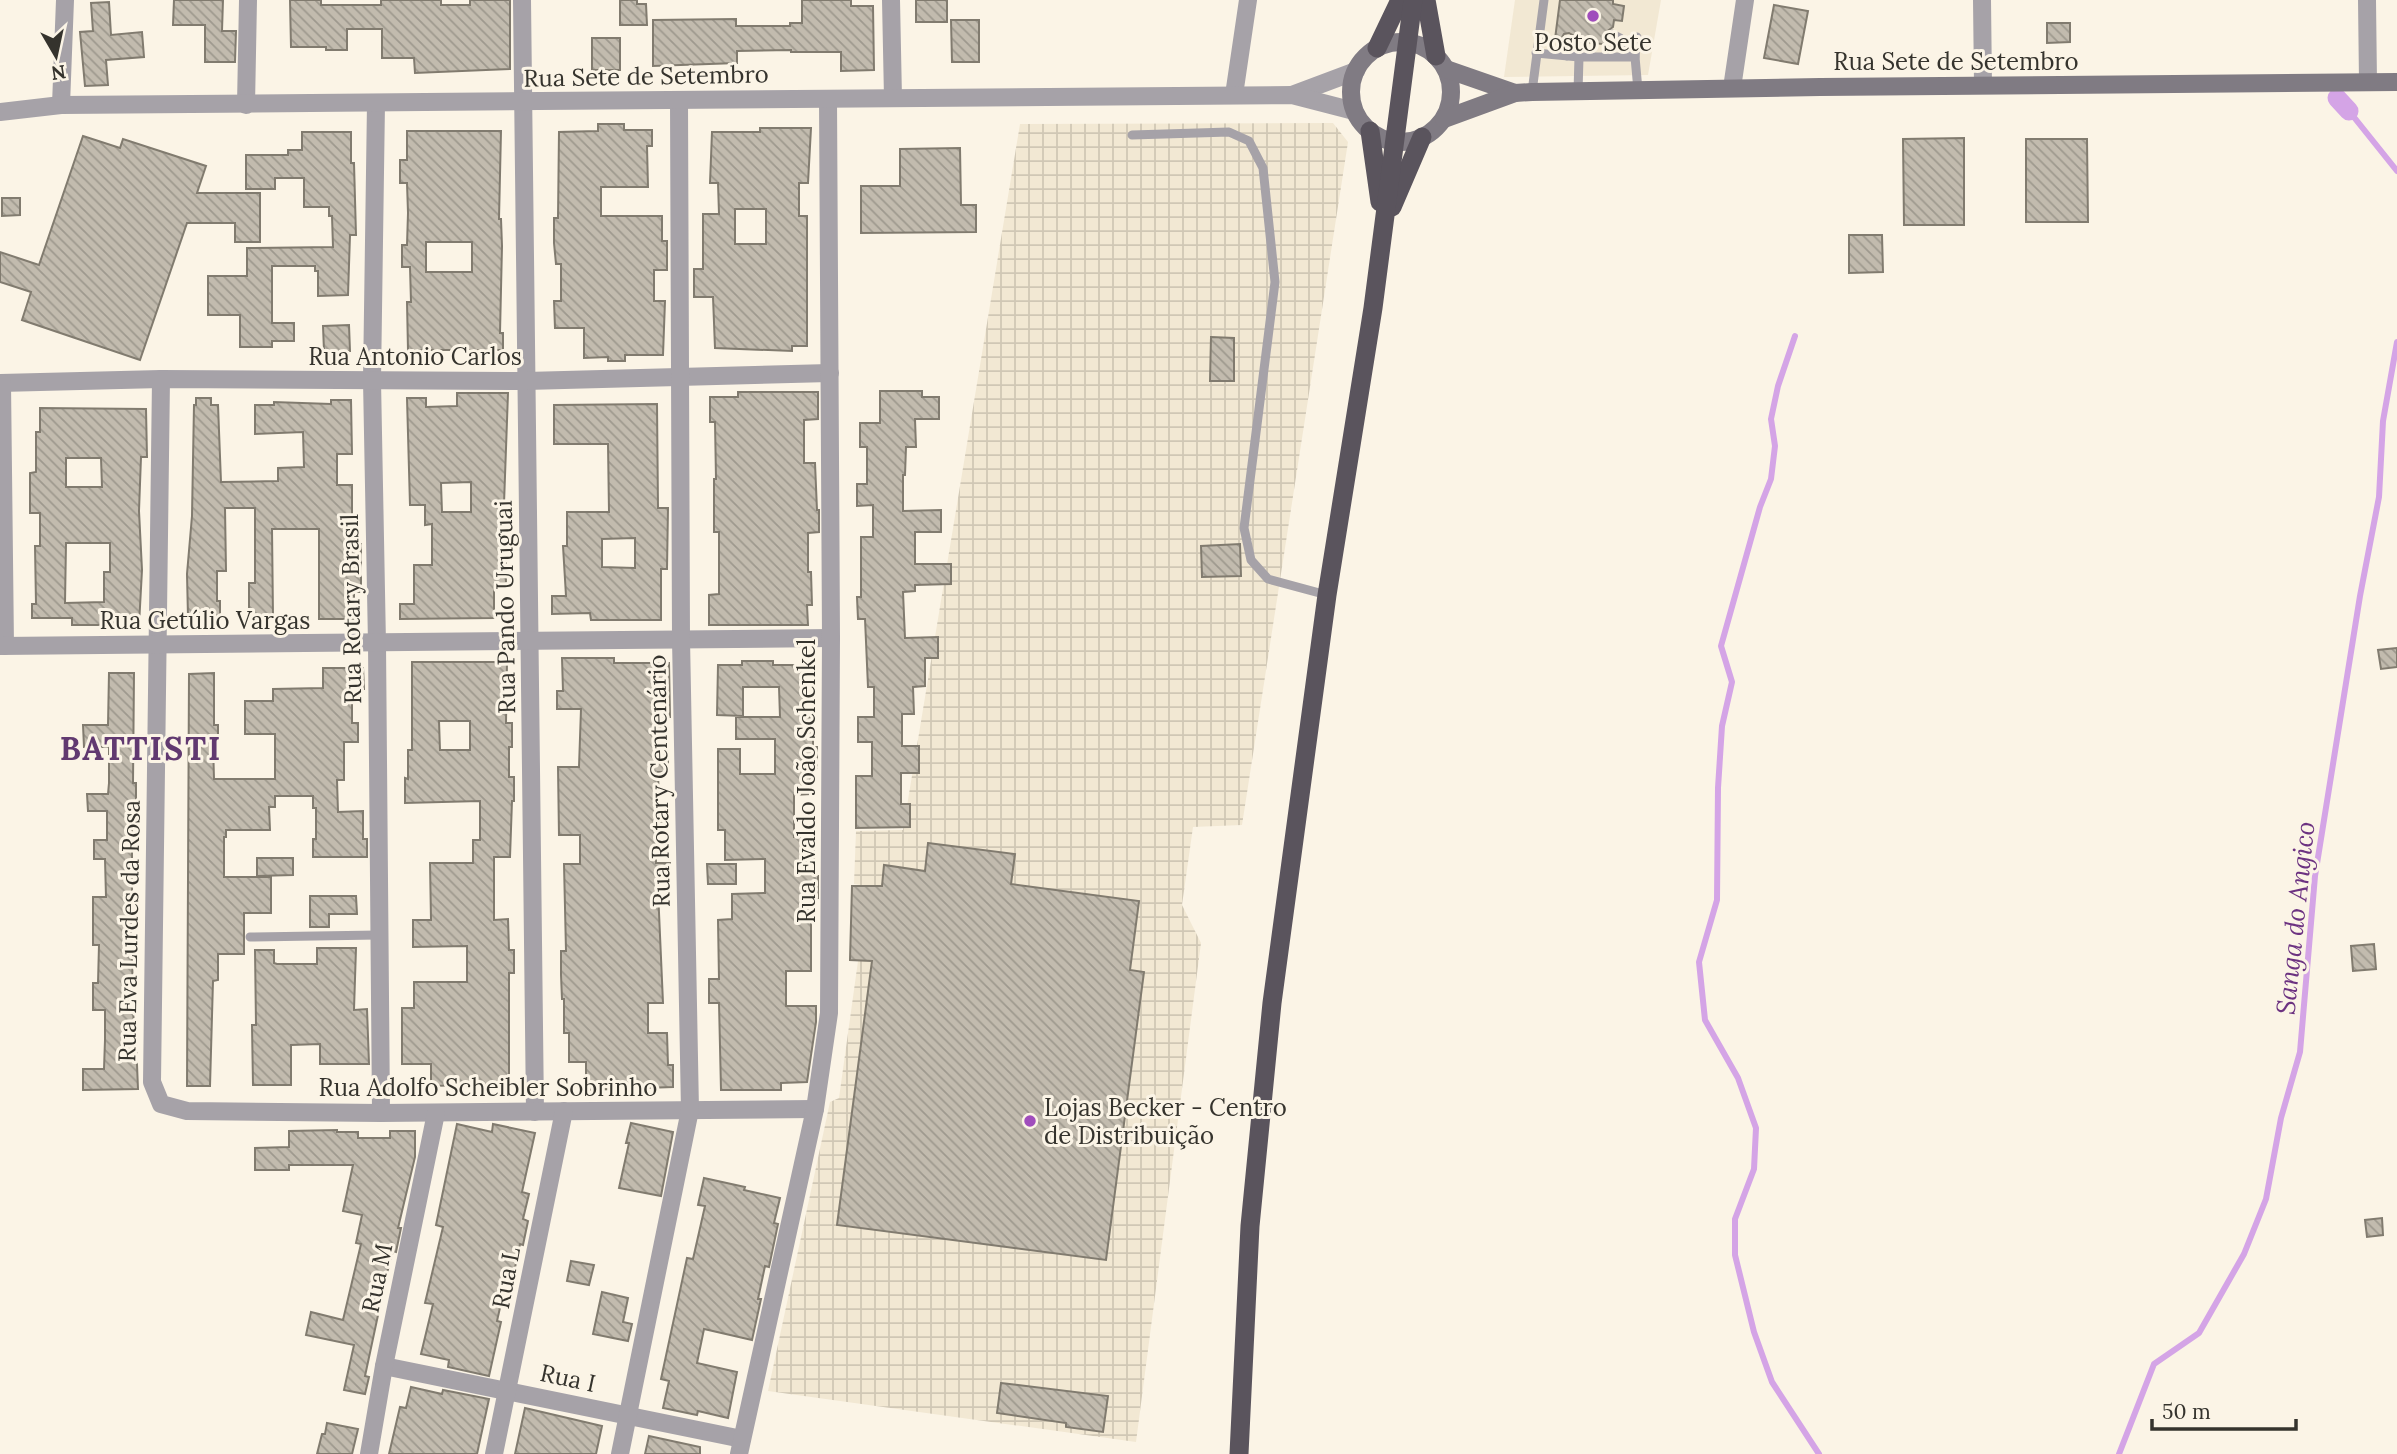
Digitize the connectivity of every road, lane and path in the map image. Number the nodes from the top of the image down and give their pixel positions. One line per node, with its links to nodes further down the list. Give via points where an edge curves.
1 (65, 0): 38 (street)
2 (248, 0): 39 (street)
3 (522, 0): 36 (street, Rua Pando Uruguai)
4 (891, 0): 34 (street)
5 (1248, 0): 31 (street)
6 (1399, 0): 17 (highway)
7 (1413, 0): 16 (highway)
8 (1426, 0): 22 (highway)
9 (1544, 0): 18 (lane)
10 (1745, 0): 27 (street)
11 (1982, 0): 26 (street)
12 (2367, 0): 24 (street)
13 (1612, 34): 21 (lane)
14 (1637, 37): 21 (lane)
15 (1568, 40): 19 (lane)
16 (1407, 41): 17 (main road); 22 (main road, Rua Sete de Setembro, via 1423,47); 46 (highway)
17 (1377, 48): 23 (main road)
18 (1536, 53): 19 (lane); 29 (lane)
19 (1567, 56): 20 (lane)
20 (1579, 57): 21 (lane); 30 (lane)
21 (1635, 57): 28 (lane)
22 (1441, 63): 29 (main road, Rua Sete de Setembro); 42 (main road, via 1451,94)
23 (1356, 71): 32 (street, Rua Sete de Setembro); 40 (main road, via 1351,97)
24 (2368, 82): 25 (main road, Rua Sete de Setembro); 26 (main road, Rua Sete de Setembro)
25 (2397, 82)
26 (1983, 85): 27 (main road, Rua Sete de Setembro)
27 (1732, 88): 28 (main road, Rua Sete de Setembro)
28 (1638, 90): 30 (main road, Rua Sete de Setembro)
29 (1523, 92): 30 (main road, Rua Sete de Setembro); 42 (main road, Rua Sete de Setembro)
30 (1578, 92)
31 (1234, 95): 32 (street, Rua Sete de Setembro); 34 (street, Rua Sete de Setembro)
32 (1292, 95): 40 (street, Rua Sete de Setembro)
33 (828, 99): 34 (street, Rua Sete de Setembro); 35 (street, Rua Sete de Setembro); 48 (street, Rua Evaldo João Schenkel)
34 (893, 99)
35 (679, 100): 36 (street, Rua Sete de Setembro); 49 (street, Rua Rotary Centenário)
36 (522, 102): 37 (street, Rua Sete de Setembro); 52 (street, Rua Pando Uruguai)
37 (376, 103): 39 (street, Rua Sete de Setembro); 51 (street, Rua Rotary Brasil)
38 (61, 105): 39 (street, Rua Sete de Setembro); 41 (street, Rua Sete de Setembro)
39 (246, 105)
40 (1354, 111): 43 (main road)
41 (0, 112)
42 (1444, 119): 45 (main road, Rua Sete de Setembro)
43 (1370, 131): 46 (main road); 47 (highway)
44 (1132, 135): 54 (lane, via 1229,132 1249,141 1263,168 1275,282 1244,528 1251,560 1268,579)
45 (1422, 137): 46 (main road); 47 (highway)
46 (1394, 141): 47 (highway)
47 (1383, 227): 54 (highway)
48 (830, 373): 49 (street, Rua Antonio Carlos); 55 (street, Rua Evaldo João Schenkel)
49 (680, 378): 52 (street, Rua Antonio Carlos); 56 (street, Rua Rotary Centenário)
50 (160, 379): 51 (street, Rua Antonio Carlos); 53 (street, Rua Antonio Carlos); 58 (street, Rua Eva Lurdes da Rosa)
51 (372, 380): 52 (street, Rua Antonio Carlos); 59 (street, Rua Rotary Brasil)
52 (526, 381): 57 (street, Rua Pando Uruguai)
53 (1, 383): 60 (street)
54 (1326, 595): 77 (highway, via 1270,1016 1250,1226)
55 (831, 638): 56 (street, Rua Getúlio Vargas); 64 (street, Rua Evaldo João Schenkel, via 829,1013)
56 (681, 639): 57 (street, Rua Getúlio Vargas); 65 (street, Rua Rotary Centenário)
57 (531, 641): 59 (street, Rua Getúlio Vargas); 67 (street, Rua Pando Uruguai)
58 (158, 644): 59 (street, Rua Getúlio Vargas); 60 (street, Rua Getúlio Vargas); 63 (street, Rua Eva Lurdes da Rosa, via 152,1082)
59 (377, 644): 61 (street, Rua Rotary Brasil)
60 (3, 646)
61 (378, 935): 62 (lane); 69 (street, Rua Rotary Brasil)
62 (250, 937)
63 (161, 1104): 69 (street, Rua Adolfo Scheibler Sobrinho, via 187,1111)
64 (815, 1109): 65 (street, Rua Adolfo Scheibler Sobrinho); 73 (street, Rua Evaldo João Schenkel)
65 (690, 1110): 66 (street, Rua Adolfo Scheibler Sobrinho); 72 (street, Rua Rotary Centenário)
66 (564, 1111): 67 (street, Rua Adolfo Scheibler Sobrinho); 71 (street, Rua L)
67 (536, 1112): 68 (street, Rua Adolfo Scheibler Sobrinho)
68 (436, 1113): 69 (street, Rua Adolfo Scheibler Sobrinho); 70 (street, Rua M)
69 (382, 1114)
70 (384, 1366): 71 (street, Rua I); 74 (street, Rua M)
71 (508, 1391): 72 (street, Rua I); 75 (street, Rua L)
72 (628, 1415): 73 (street, Rua I); 76 (street, Rua Rotary Centenário)
73 (741, 1446)
74 (369, 1454)
75 (495, 1454)
76 (620, 1454)
77 (1239, 1454)

